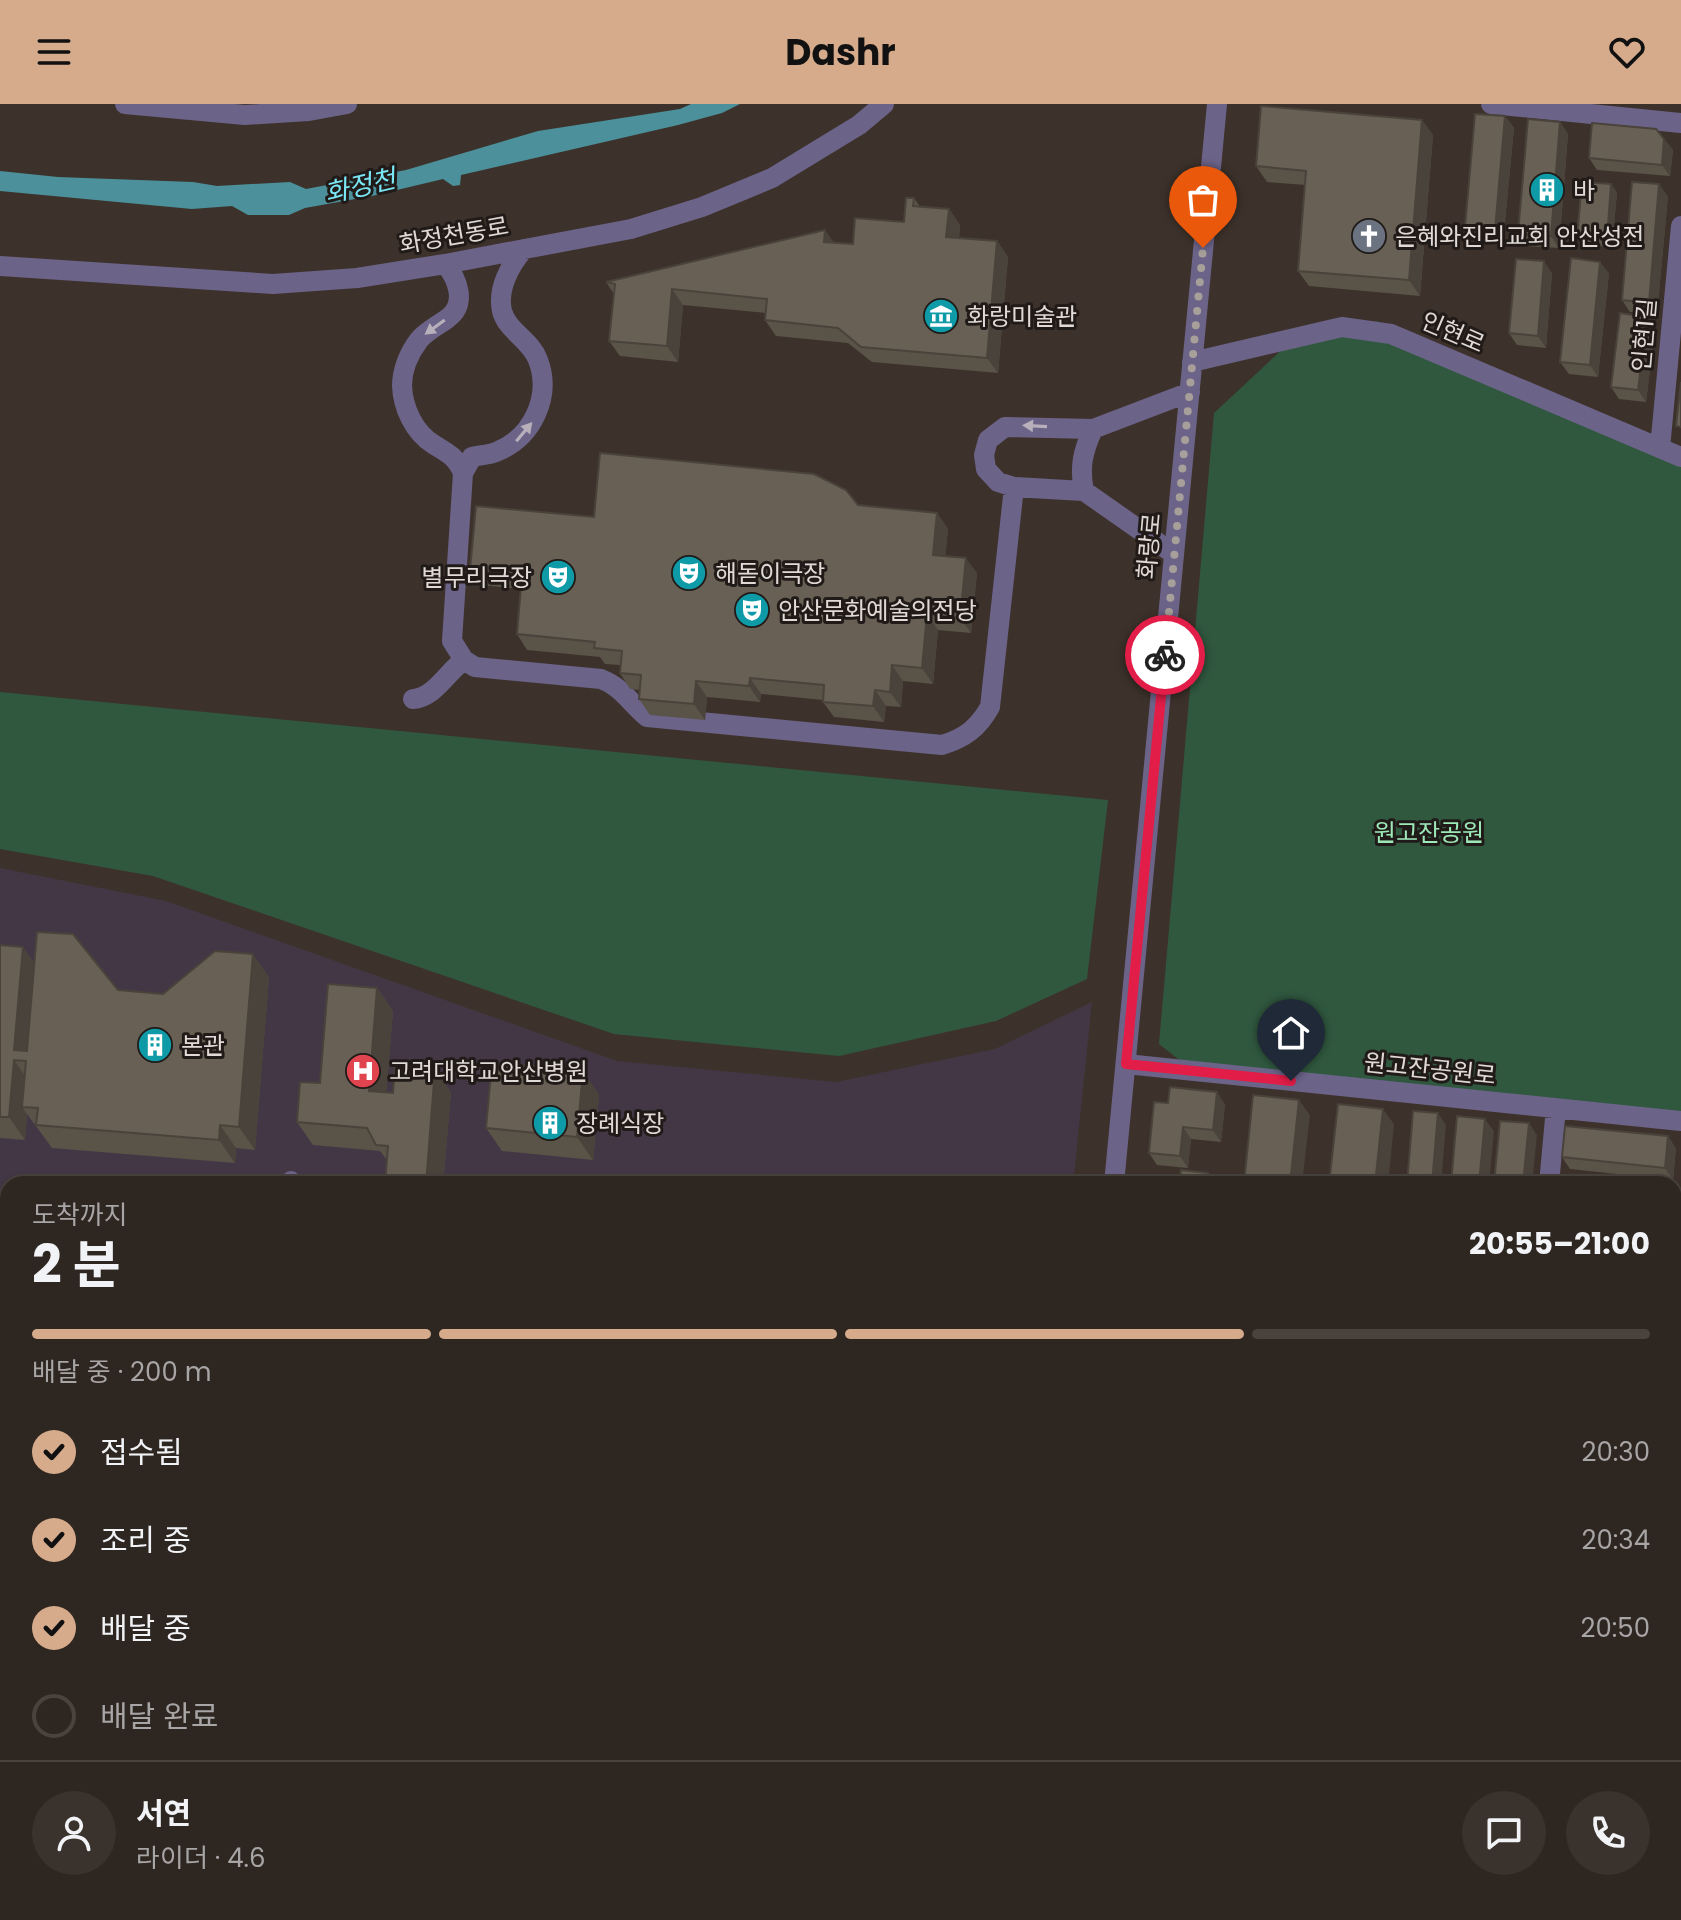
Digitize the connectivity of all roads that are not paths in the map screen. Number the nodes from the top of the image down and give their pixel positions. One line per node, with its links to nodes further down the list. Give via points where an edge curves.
1 (125, 104): 2 (street, via 245,115)
2 (347, 104)
3 (884, 104): 8 (street, 화정천동로, via 772,178 702,207 631,229)
4 (1217, 104): 11 (street, 화랑로)
5 (1491, 104): 6 (street)
6 (1681, 123)
7 (1681, 226): 14 (street, 인현1길)
8 (524, 249): 9 (street, 화정천동로); 16 (street, one-way to 8, via 472,457 514,443 540,406 538,360 501,310 507,275)
9 (445, 264): 10 (street, 화정천동로, via 273,284); 16 (street, one-way to 16, via 459,288 458,305 451,317 420,339 407,359 402,383 414,426 450,453)
10 (0, 266)
11 (1192, 362): 12 (street, 화랑로); 14 (street, 인현로, via 1342,327 1391,334)
12 (1190, 392): 13 (street); 19 (street, 화랑로)
13 (1093, 429): 17 (street, one-way to 17, via 998,429 985,447 984,463 994,479); 18 (street, via 1080,471)
14 (1660, 448): 15 (street, 인현로)
15 (1681, 457)
16 (463, 473): 20 (street, via 452,641)
17 (1014, 487): 18 (street); 20 (street, via 990,707 983,721 960,740 942,745 647,717 614,684 601,679 475,667)
18 (1084, 491): 19 (street)
19 (1174, 554): 22 (street, 화랑로)
20 (464, 660): 21 (street, via 430,693)
21 (413, 699)
22 (1126, 1064): 23 (street, 원고잔공원로); 25 (street, 화랑로)
23 (1556, 1108): 24 (street, 원고잔공원로); 26 (street)
24 (1681, 1121)
25 (1115, 1176)
26 (1550, 1176)

